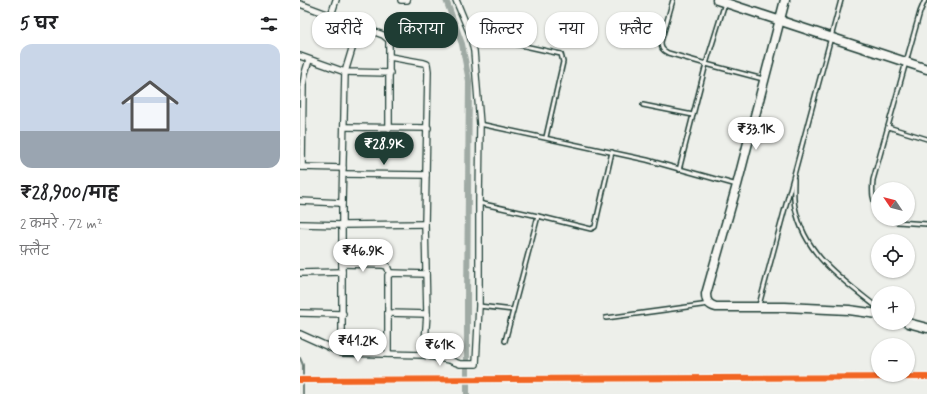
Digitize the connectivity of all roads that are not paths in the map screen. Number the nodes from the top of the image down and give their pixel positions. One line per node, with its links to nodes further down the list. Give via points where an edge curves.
1 (336, 0): 12 (street)
2 (401, 0): 3 (street)
3 (407, 0)
4 (456, 0): 14 (street)
5 (673, 0): 24 (lane, via 661,42 663,51)
6 (785, 0): 13 (street)
7 (841, 0): 16 (lane)
8 (925, 0): 23 (lane)
9 (721, 2): 13 (street); 24 (lane)
10 (300, 4): 11 (street)
11 (323, 12)
12 (332, 12)
13 (780, 20): 16 (street); 28 (street)
14 (466, 24)
15 (376, 32): 21 (street, via 389,40)
16 (830, 36): 23 (street); 42 (lane)
17 (352, 48): 26 (street)
18 (473, 48): 31 (street)
19 (534, 48): 36 (lane, via 561,54 563,62)
20 (300, 56): 22 (street)
21 (390, 57): 27 (street); 35 (street, via 427,64)
22 (310, 60): 26 (street); 39 (street, via 303,85)
23 (906, 61): 25 (street); 33 (lane)
24 (706, 64): 28 (lane); 30 (lane)
25 (927, 69)
26 (345, 72): 27 (street); 32 (street)
27 (390, 73): 34 (street)
28 (764, 79): 45 (street)
29 (643, 105): 30 (lane)
30 (693, 115): 40 (lane)
31 (480, 124): 36 (lane); 48 (street)
32 (344, 127): 34 (street); 41 (street)
33 (888, 127): 37 (lane); 44 (lane)
34 (389, 128): 35 (street)
35 (428, 128): 43 (street)
36 (546, 137): 38 (lane)
37 (927, 139)
38 (612, 152): 40 (lane); 49 (lane, via 595,227 588,229)
39 (301, 168): 41 (street)
40 (679, 170): 45 (lane)
41 (343, 171): 43 (street); 47 (street)
42 (794, 174): 60 (lane, via 795,206 812,250 830,270); 63 (lane)
43 (426, 175): 52 (street)
44 (873, 182)
45 (736, 185): 61 (street, via 706,294)
46 (300, 202): 47 (street)
47 (342, 202): 54 (street)
48 (479, 203): 49 (lane); 62 (street)
49 (538, 216): 64 (lane)
50 (915, 223): 53 (lane)
51 (300, 224): 54 (street)
52 (425, 224): 54 (street); 59 (street)
53 (927, 224)
54 (343, 225): 55 (street)
55 (342, 264): 56 (street); 58 (street, via 383,265 387,266)
56 (342, 272): 57 (street); 68 (street)
57 (300, 273)
58 (390, 274): 59 (street); 66 (street, via 387,278)
59 (426, 274): 69 (street)
60 (871, 302)
61 (709, 304): 63 (street, via 716,307); 70 (lane)
62 (479, 306): 64 (lane); 77 (street, via 476,364 460,364)
63 (759, 306): 67 (street)
64 (513, 310): 74 (lane)
65 (300, 313): 68 (street)
66 (388, 313): 69 (street); 76 (street)
67 (871, 313)
68 (343, 314): 75 (street)
69 (427, 314): 77 (street)
70 (606, 318)
71 (915, 325): 72 (street)
72 (927, 328)
73 (300, 334): 75 (street)
74 (505, 341)
75 (342, 353): 76 (street)
76 (388, 354): 77 (street)
77 (424, 355)

